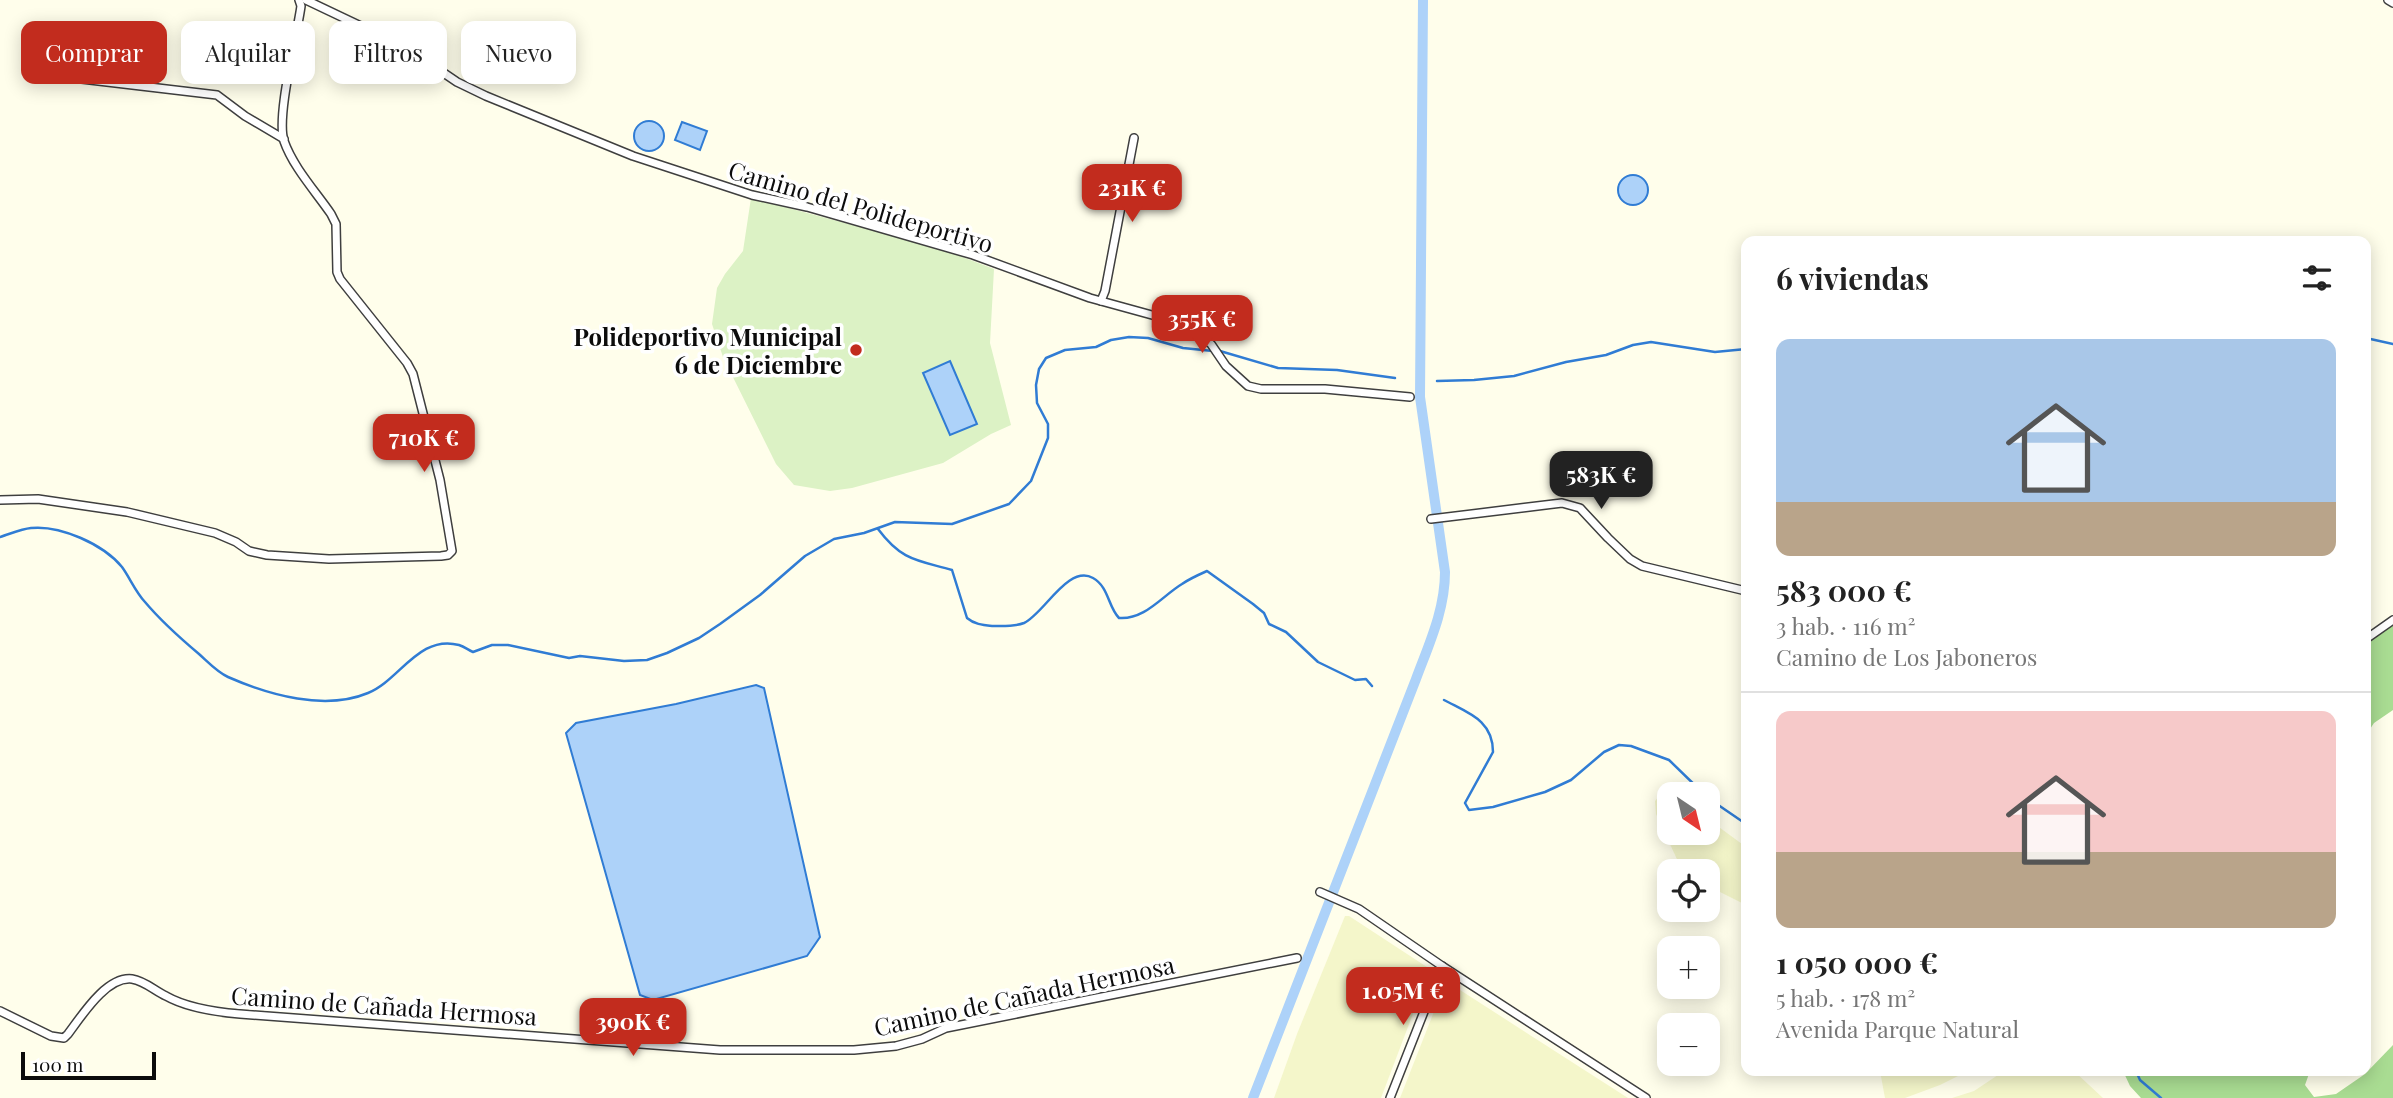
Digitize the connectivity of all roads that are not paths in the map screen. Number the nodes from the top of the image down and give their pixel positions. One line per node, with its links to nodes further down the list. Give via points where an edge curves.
1 (299, 0): 7 (street)
2 (306, 0): 8 (street, Camino del Polideportivo, via 407,48 485,96 633,156 752,195 973,255)
3 (2388, 0): 4 (street)
4 (2393, 3)
5 (124, 84): 7 (street, via 217,95)
6 (1134, 138): 8 (street)
7 (284, 139): 10 (street, via 336,224 340,279 413,374 440,480 452,551 441,556 286,557 249,551 215,533 127,512 38,499)
8 (1101, 301): 9 (street, Camino del Polideportivo, via 1181,323 1211,344 1248,386)
9 (1410, 397)
10 (0, 500)
11 (1431, 519): 12 (street, via 1562,503 1580,508 1642,566)
12 (1741, 590)
13 (2393, 620): 14 (street)
14 (2371, 635)
15 (1321, 893): 17 (street, via 1359,909)
16 (1297, 958): 18 (street, Camino de Cañada Hermosa, via 946,1028 897,1046 853,1050 720,1050 215,1012 168,998 131,979 91,1001 64,1038)
17 (1442, 966): 19 (street); 20 (street)
18 (0, 1011)
19 (1390, 1098)
20 (1646, 1098)

